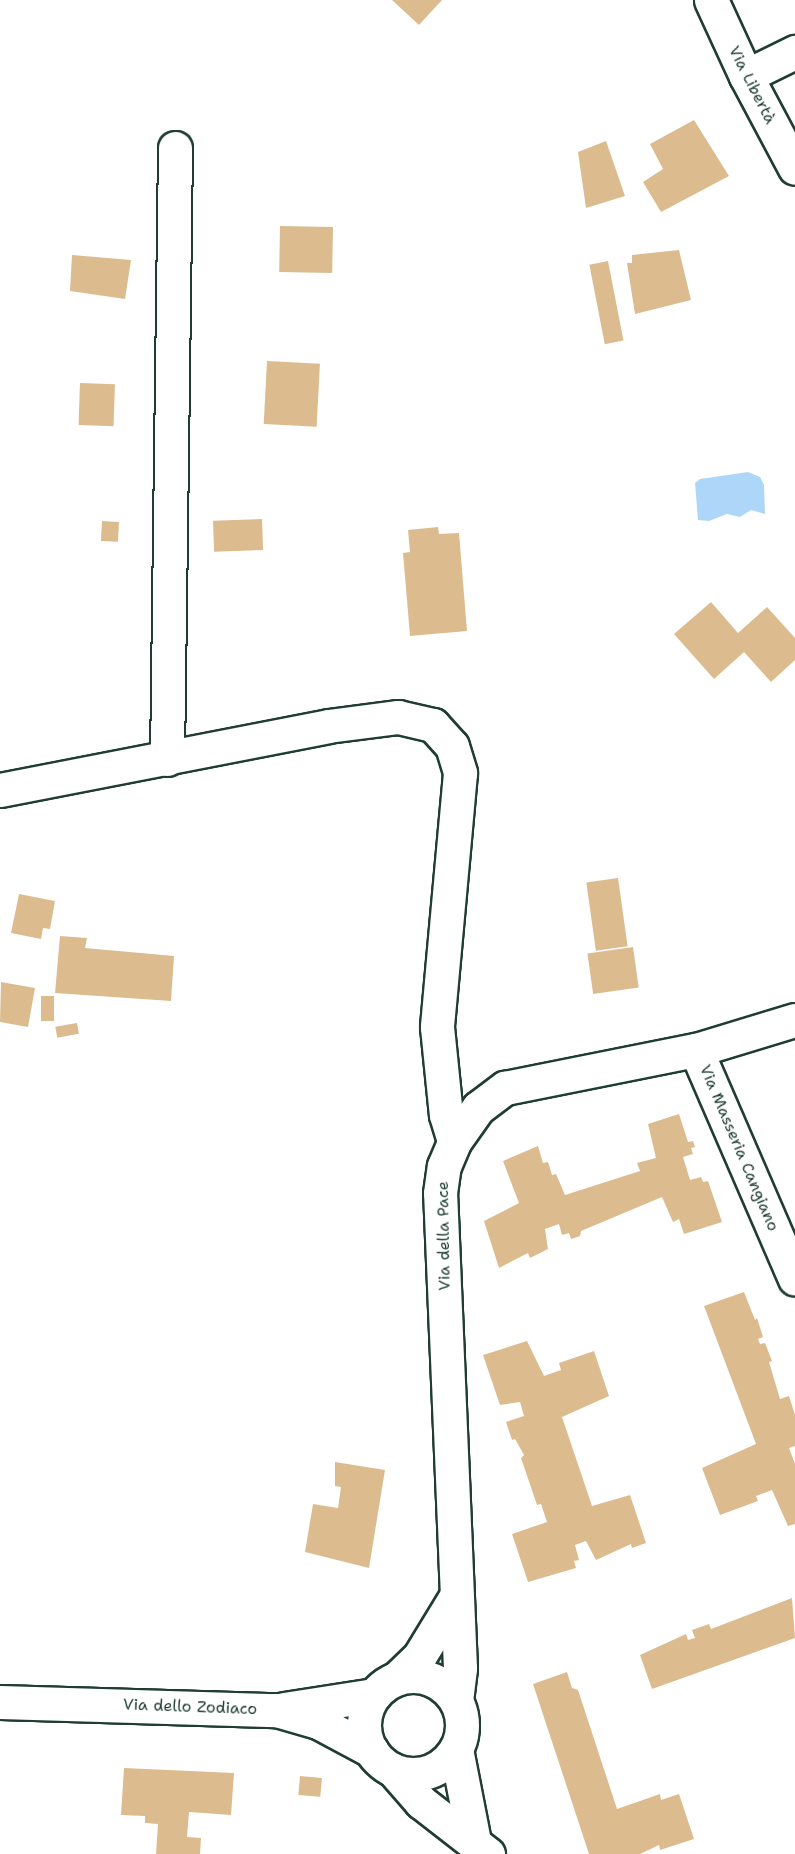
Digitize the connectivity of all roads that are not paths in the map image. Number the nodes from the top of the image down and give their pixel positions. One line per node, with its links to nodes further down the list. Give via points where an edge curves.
1 (711, 0): 3 (street, Via Libertà)
2 (795, 52): 3 (street)
3 (746, 76): 5 (street, Via Libertà)
4 (175, 148): 6 (street)
5 (795, 168)
6 (167, 759): 7 (street); 10 (street, via 328,726 398,717 422,720 448,740 460,772 436,1027 446,1115)
7 (0, 790)
8 (795, 1020): 9 (street, Via della Pace)
9 (696, 1050): 10 (street, Via della Pace, via 505,1088 478,1108); 11 (street, Via Masseria Cangiano)
10 (454, 1142): 12 (street, Via della Pace, via 444,1166 440,1193 456,1521)
11 (795, 1279)
12 (455, 1598): 13 (street, via 419,1657); 14 (street, Via della Pace, via 460,1668)
13 (385, 1687): 14 (street, via 410,1676 430,1680); 16 (street); 18 (street, via 364,1723)
14 (456, 1701): 17 (street, Via della Pace, via 462,1733)
15 (0, 1702): 16 (street, Via dello Zodiaco)
16 (276, 1710): 18 (street, Via dello Zodiaco, via 318,1722)
17 (456, 1749): 18 (street, via 447,1761 422,1774); 19 (street, Via della Pace)
18 (382, 1760): 19 (street, Via dello Zodiaco, via 421,1802)
19 (481, 1848)

